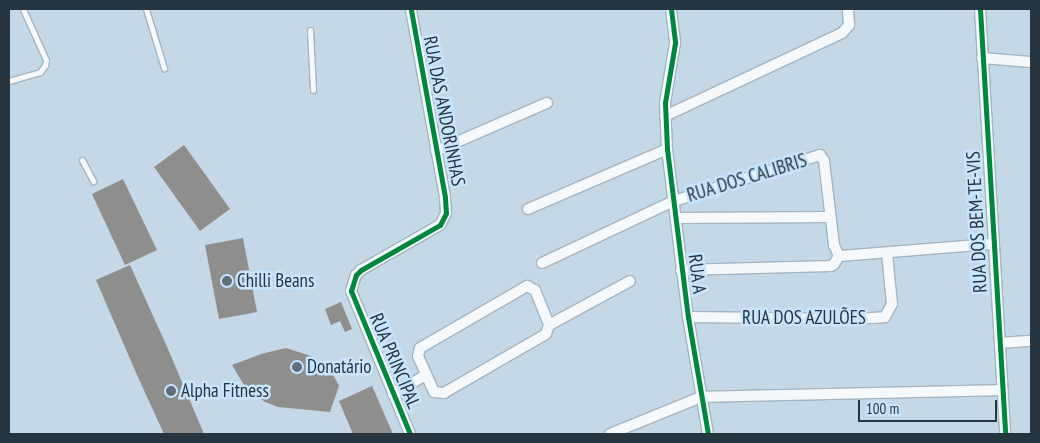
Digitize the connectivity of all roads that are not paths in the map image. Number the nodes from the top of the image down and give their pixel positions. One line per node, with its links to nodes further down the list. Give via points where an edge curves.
1 (31, 9): 7 (lane)
2 (146, 9): 11 (lane)
3 (411, 9): 17 (street, RUA DAS ANDORINHAS)
4 (671, 9): 15 (street, RUA A, via 676,43)
5 (848, 9): 15 (street, via 849,25 842,33)
6 (980, 9): 9 (street, RUA DOS BEM-TE-VIS)
7 (24, 10): 12 (lane, via 46,60 45,65 40,72)
8 (310, 30): 13 (lane)
9 (982, 58): 10 (street); 24 (street, RUA DOS BEM-TE-VIS)
10 (1031, 62)
11 (164, 68)
12 (9, 81)
13 (313, 90)
14 (547, 103): 17 (street)
15 (665, 116): 16 (street, RUA A)
16 (668, 149): 20 (street, RUA A); 21 (street)
17 (436, 151): 30 (street, RUA DAS ANDORINHAS, via 446,205 444,219 440,225 361,270 352,283)
18 (82, 160): 19 (lane)
19 (93, 181)
20 (674, 201): 22 (street, RUA DOS CALIBRIS, via 820,156 824,161); 23 (street, RUA A); 27 (street, RUA DOS CALIBRIS)
21 (528, 210)
22 (830, 217): 23 (street); 26 (street)
23 (676, 218): 28 (street, RUA A)
24 (992, 244): 25 (street); 34 (street, RUA DOS BEM-TE-VIS)
25 (887, 253): 26 (street); 31 (street, RUA DOS AZULÕES, via 892,304 884,317)
26 (838, 256): 28 (street, via 830,266)
27 (542, 263)
28 (681, 270): 31 (street, RUA A)
29 (630, 281): 32 (street)
30 (352, 299): 37 (street, RUA PRINCIPAL)
31 (688, 317): 38 (street, RUA A)
32 (548, 329): 35 (street, via 444,393 434,392); 35 (street, via 535,290 530,286 426,343 418,352)
33 (1031, 341): 34 (street)
34 (1000, 343): 36 (street, RUA DOS BEM-TE-VIS)
35 (426, 375): 37 (street)
36 (1002, 390): 38 (street); 42 (street, RUA DOS BEM-TE-VIS)
37 (393, 394): 39 (street, RUA PRINCIPAL)
38 (701, 397): 40 (street); 41 (street, RUA A)
39 (410, 434)
40 (610, 434)
41 (708, 434)
42 (1005, 434)

